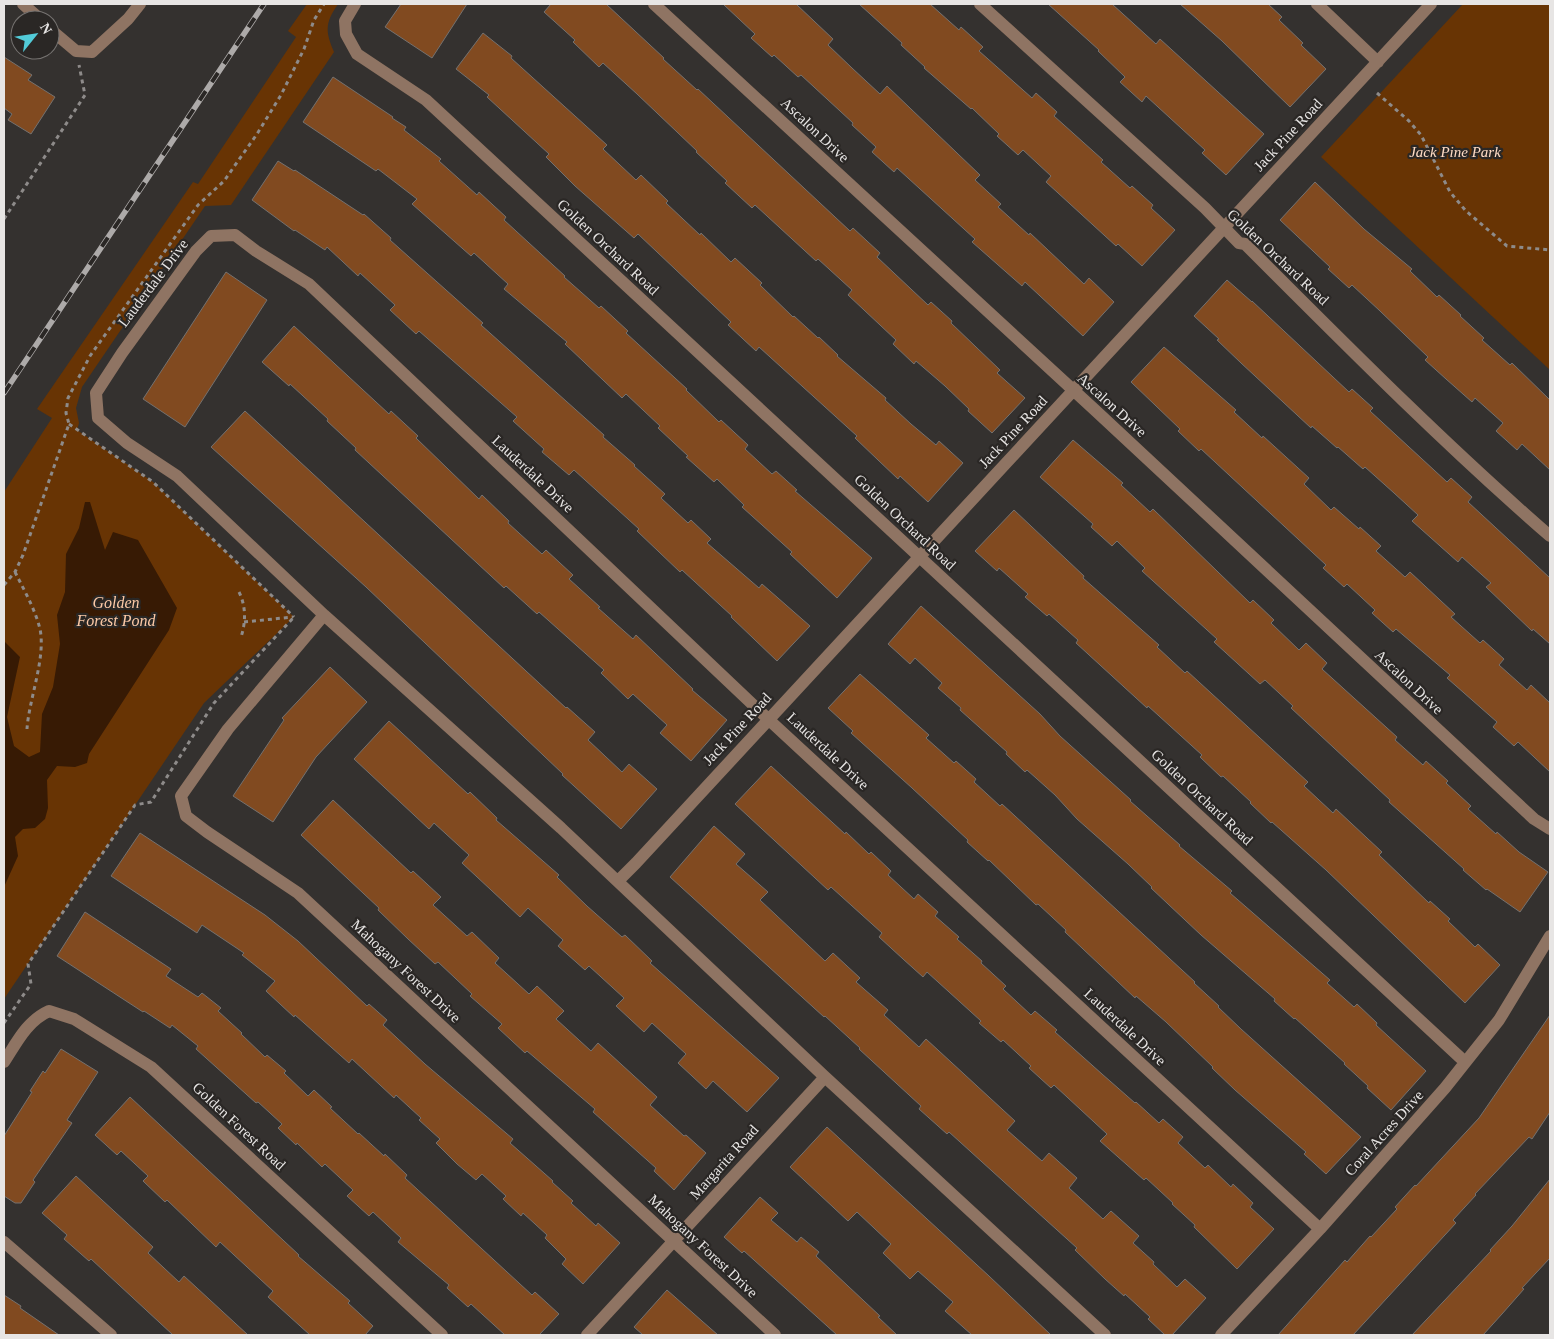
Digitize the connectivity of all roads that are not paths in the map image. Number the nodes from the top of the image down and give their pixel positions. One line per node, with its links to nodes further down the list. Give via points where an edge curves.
1 (140, 4): 7 (street, via 92,52 76,51)
2 (355, 4): 12 (street, Golden Orchard Road, via 345,21 346,34 357,54 426,100)
3 (654, 4): 10 (street, Ascalon Drive)
4 (980, 4): 9 (street, Golden Orchard Road, via 1205,208)
5 (1316, 4): 8 (street)
6 (1431, 4): 8 (street, Jack Pine Road)
7 (60, 37)
8 (1378, 62): 9 (street, Jack Pine Road)
9 (1223, 228): 10 (street, Jack Pine Road); 11 (street, Golden Orchard Road, via 1239,243 1246,244 1375,374)
10 (1073, 391): 12 (street, Jack Pine Road); 15 (street, Ascalon Drive, via 1534,820)
11 (1550, 536)
12 (918, 556): 14 (street, Jack Pine Road); 19 (street, Golden Orchard Road)
13 (324, 615): 14 (street, Lauderdale Drive, via 178,476 127,443 98,418 96,393 196,251 211,236 235,234 309,284); 16 (street, Lauderdale Drive); 22 (street, Mahogany Forest Drive, via 228,729 181,796 186,816 298,893)
14 (768, 719): 16 (street, Jack Pine Road); 21 (street, Lauderdale Drive)
15 (1550, 829)
16 (618, 881): 20 (street, Lauderdale Drive)
17 (1550, 936): 19 (street, Coral Acres Drive, via 1499,1020)
18 (4, 1062): 25 (street, Golden Forest Road, via 26,1029 49,1010 74,1019 102,1035 151,1067)
19 (1465, 1062): 21 (street, Coral Acres Drive)
20 (825, 1077): 22 (street, Margarita Road); 28 (street, Lauderdale Drive)
21 (1320, 1229): 29 (street, Coral Acres Drive)
22 (674, 1241): 26 (street, Margarita Road); 27 (street, Mahogany Forest Drive)
23 (4, 1242): 24 (street)
24 (110, 1335)
25 (442, 1335)
26 (587, 1335)
27 (775, 1335)
28 (1105, 1335)
29 (1221, 1335)

